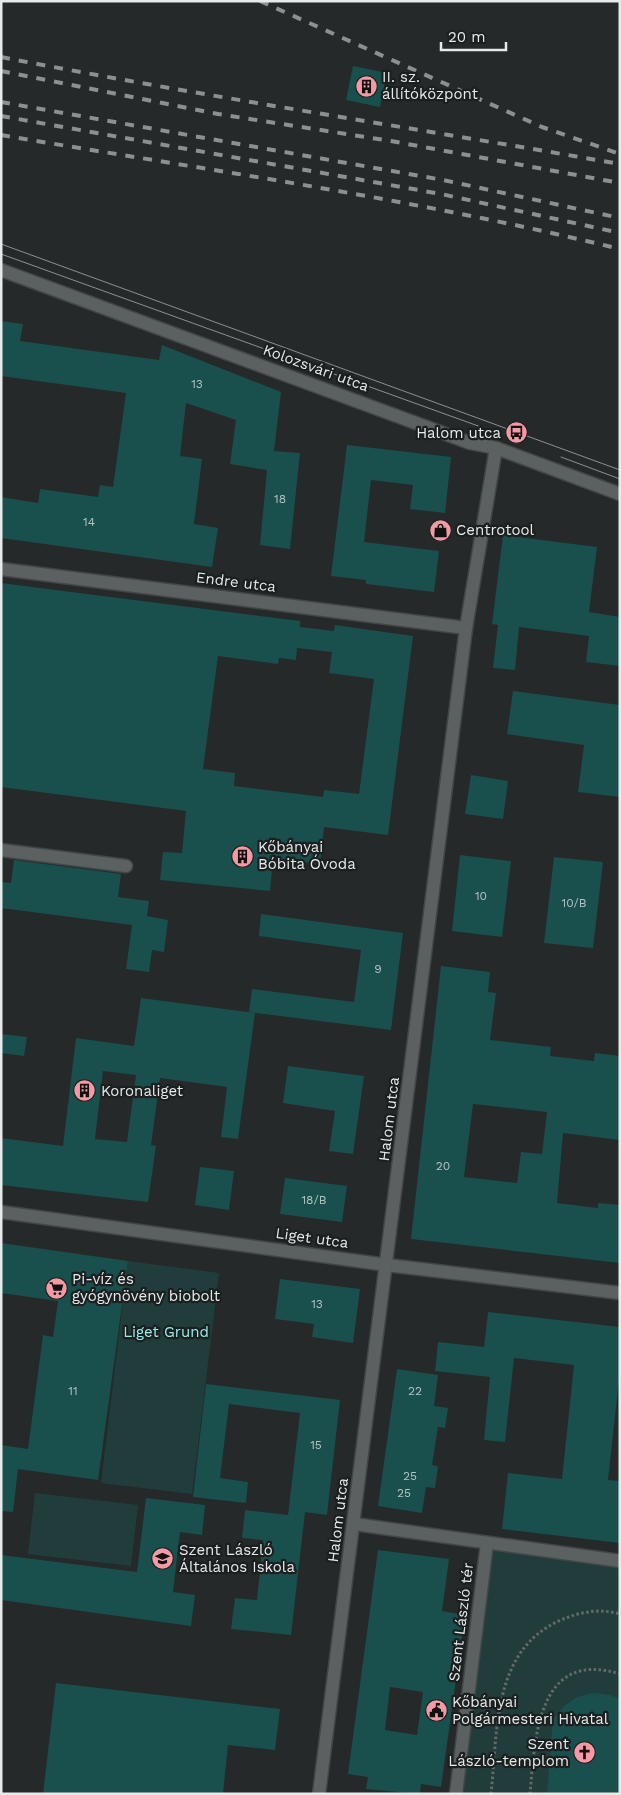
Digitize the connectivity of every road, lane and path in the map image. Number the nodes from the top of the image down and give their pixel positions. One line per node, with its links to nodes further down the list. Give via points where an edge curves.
1 (1, 270): 2 (street, Kolozsvári utca, via 461,439)
2 (496, 448): 3 (street, Kolozsvári utca); 5 (street, Halom utca)
3 (620, 494)
4 (1, 569): 5 (street, Endre utca)
5 (466, 628): 9 (street, Halom utca)
6 (1, 850): 7 (street)
7 (126, 866)
8 (1, 1212): 9 (street, Liget utca)
9 (387, 1265): 10 (street, Liget utca); 11 (street, Halom utca)
10 (620, 1293)
11 (354, 1524): 12 (street, Szent László tér); 16 (street, Halom utca)
12 (487, 1543): 13 (street, Szent László tér); 17 (street, Szent László tér)
13 (620, 1560)
14 (620, 1614): 18 (path, via 610,1611 577,1613 546,1627 521,1649 505,1678)
15 (620, 1674): 19 (path, via 589,1670 571,1675 556,1686 539,1719)
16 (320, 1794)
17 (456, 1794)
18 (491, 1794)
19 (530, 1794)

